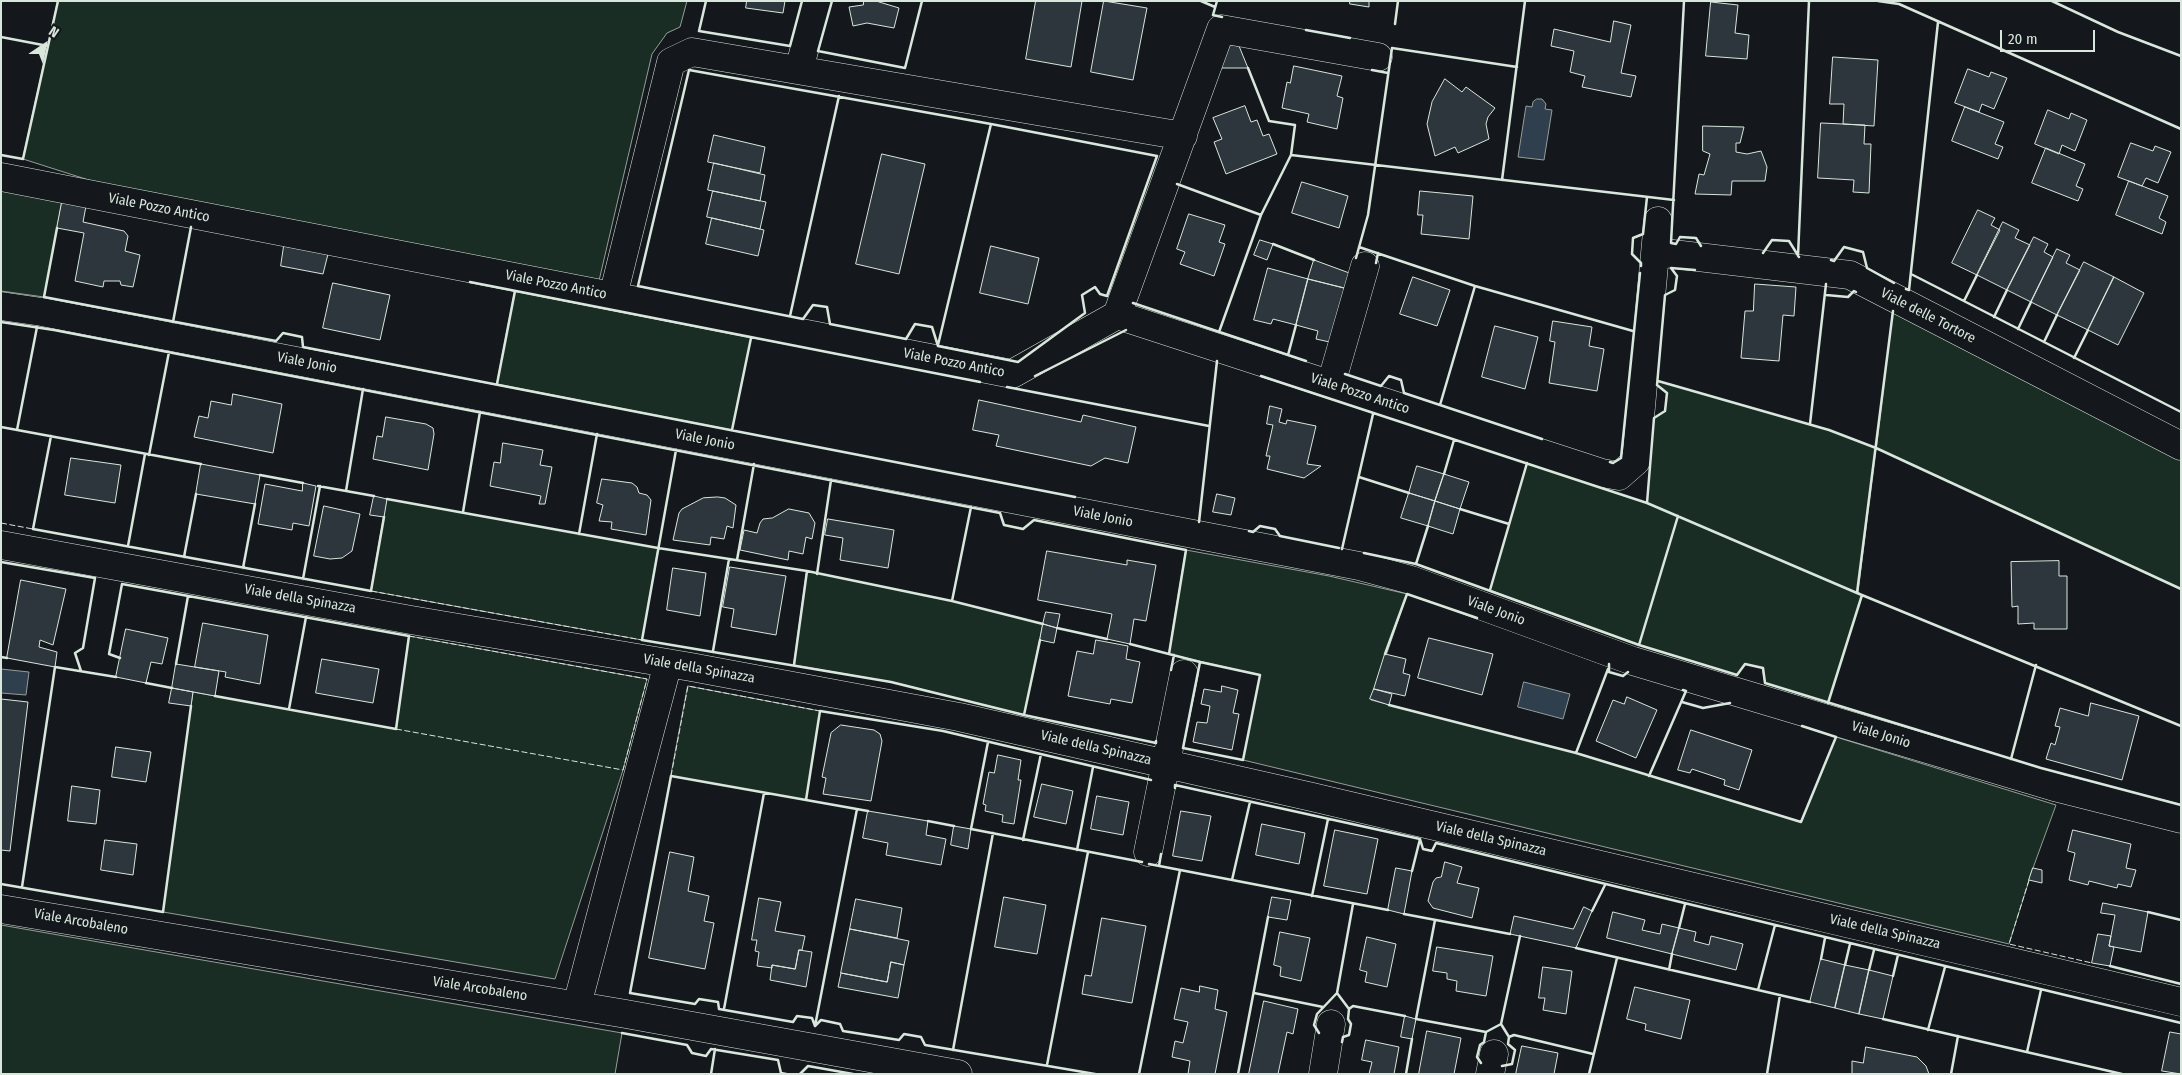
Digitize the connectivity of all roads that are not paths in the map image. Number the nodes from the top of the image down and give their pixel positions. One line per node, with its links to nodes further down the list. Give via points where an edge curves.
1 (817, 1): 3 (street)
2 (1378, 57): 4 (street, via 1221,29)
3 (799, 70): 4 (street); 9 (street, via 692,52 671,62)
4 (1183, 136): 11 (street)
5 (1, 177): 9 (street, Viale Pozzo Antico)
6 (1658, 221): 7 (street, Viale Pozzo Antico)
7 (1656, 252): 12 (street, Viale Pozzo Antico, via 1636,461 1619,476); 13 (street, Viale delle Tortore, via 1850,275)
8 (1365, 266): 12 (street)
9 (613, 296): 11 (street, Viale Pozzo Antico, via 1012,374)
10 (1, 306): 18 (street, Viale Jonio, via 1359,566 1411,580 1633,661 2058,788)
11 (1117, 314): 12 (street, Viale Pozzo Antico)
12 (1331, 384)
13 (2181, 446)
14 (1, 544): 15 (street, Viale della Spinazza, via 411,620)
15 (668, 663): 17 (street, Viale della Spinazza, via 959,717); 22 (street)
16 (1184, 674): 17 (street)
17 (1166, 763): 19 (street); 21 (street, Viale della Spinazza)
18 (2181, 819)
19 (1148, 852)
20 (1, 909): 22 (street, Viale Arcobaleno)
21 (2181, 1002)
22 (578, 1005): 24 (street, Viale Arcobaleno)
23 (1332, 1024): 25 (street)
24 (958, 1074)
25 (1323, 1074)

